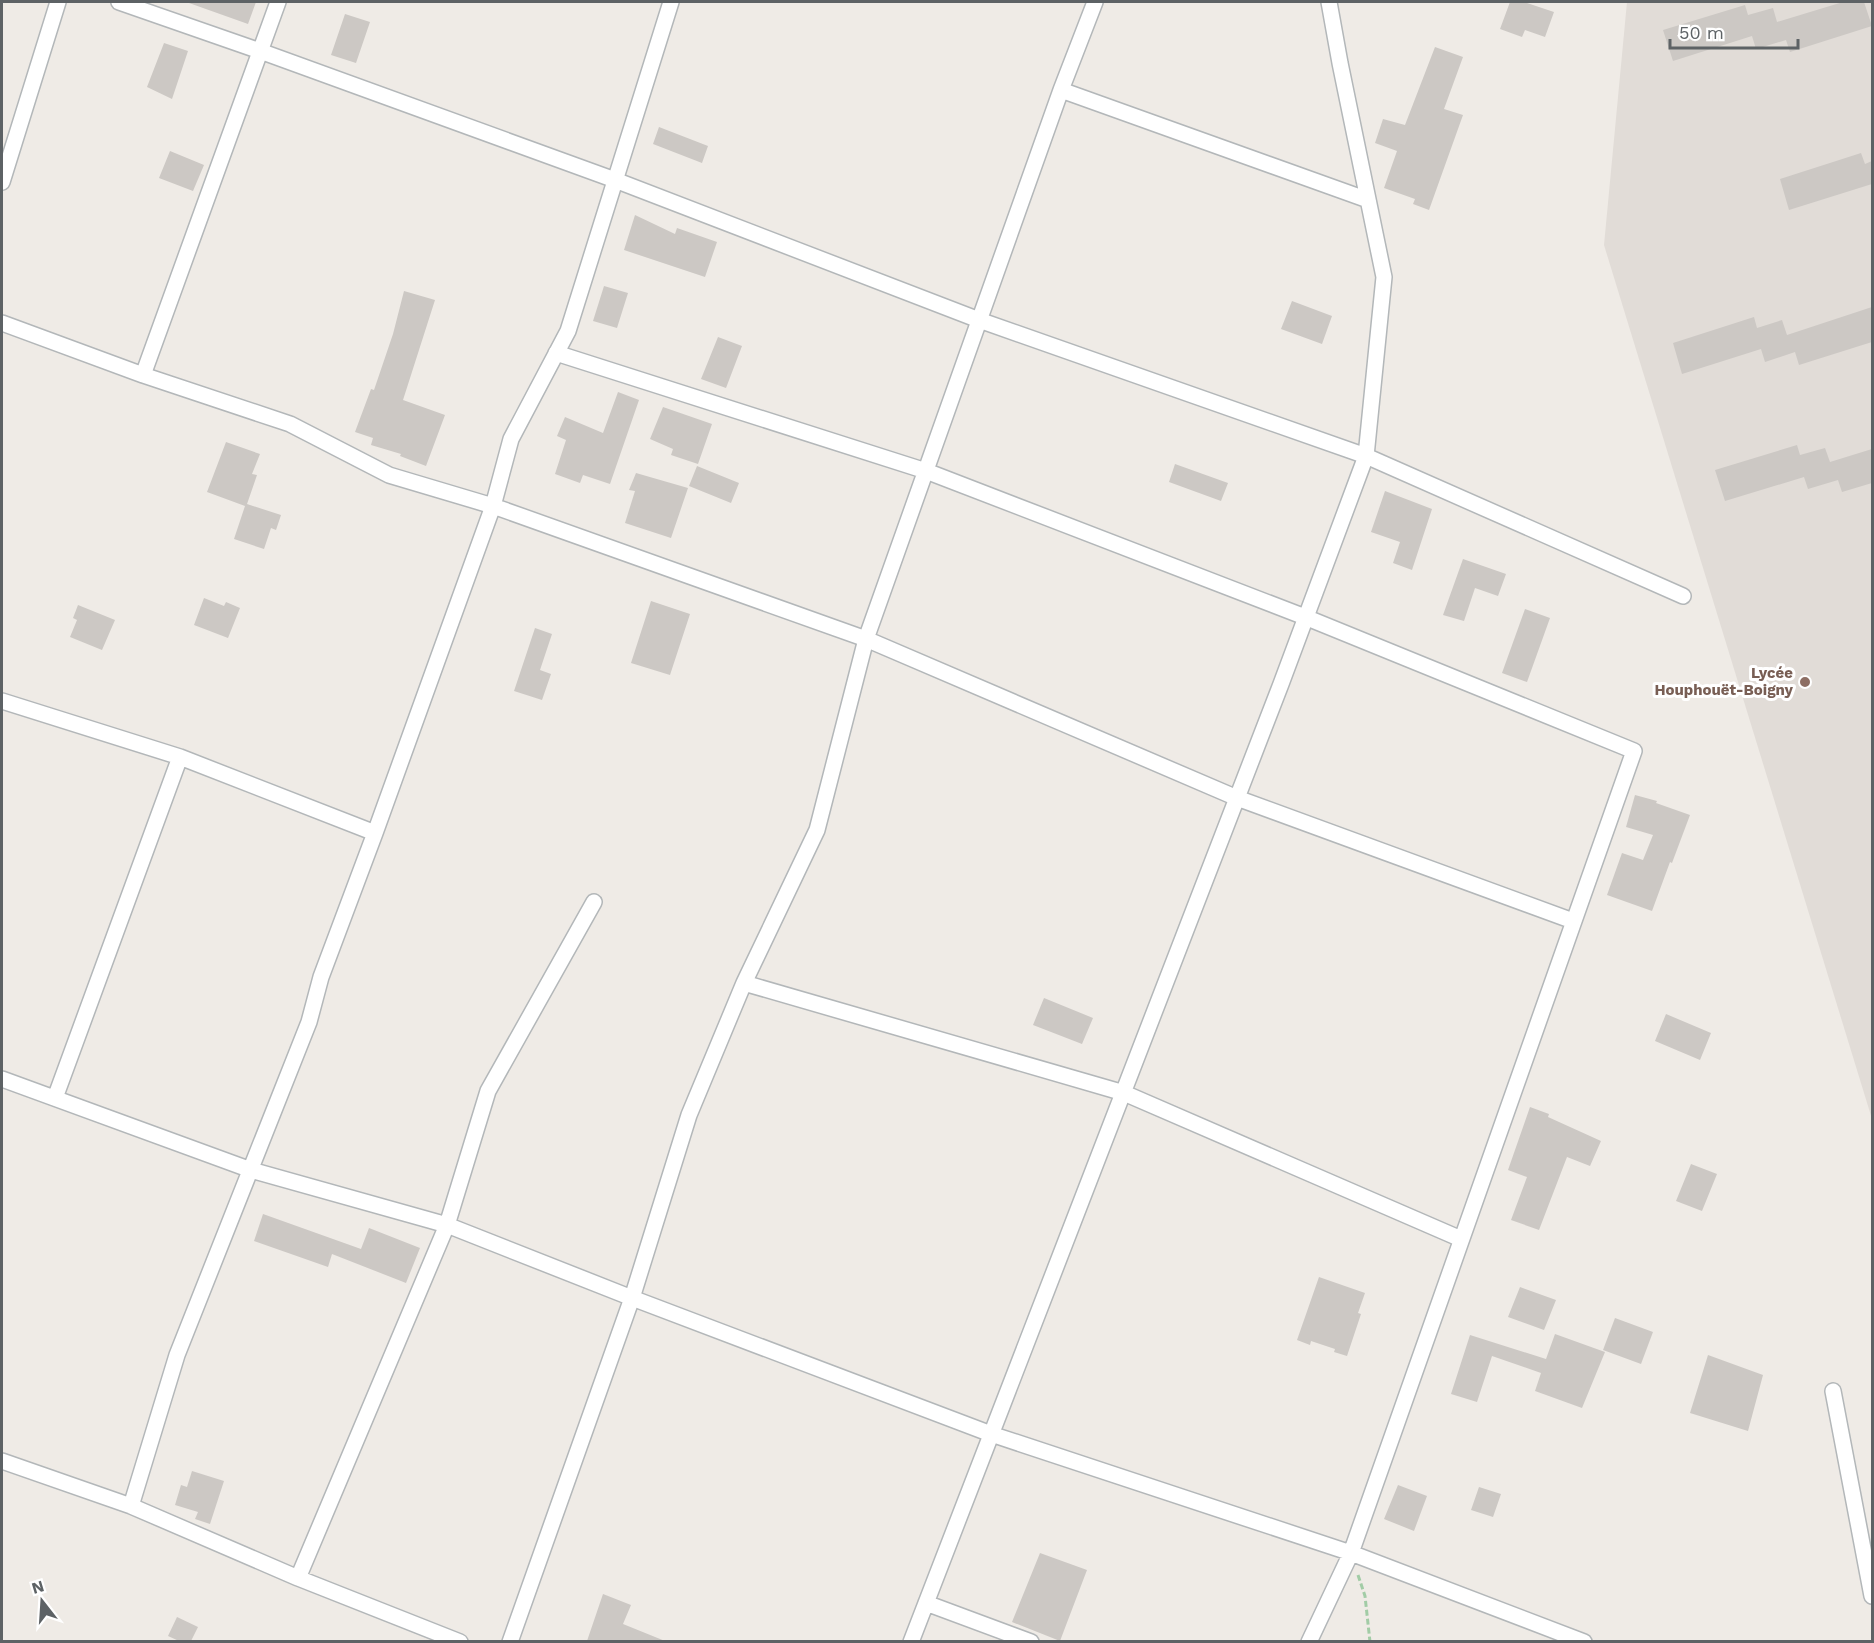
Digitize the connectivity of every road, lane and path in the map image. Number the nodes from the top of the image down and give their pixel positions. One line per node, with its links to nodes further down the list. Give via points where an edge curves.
1 (58, 2): 10 (street)
2 (119, 2): 7 (street)
3 (278, 2): 7 (street)
4 (671, 2): 9 (street)
5 (1095, 2): 8 (street)
6 (1329, 2): 11 (street)
7 (260, 51): 9 (street); 15 (street)
8 (1061, 90): 11 (street); 12 (street)
9 (615, 180): 12 (street); 14 (street, via 568,331)
10 (2, 182)
11 (1368, 200): 16 (street, via 1383,277)
12 (979, 320): 16 (street); 17 (street)
13 (2, 323): 15 (street)
14 (556, 353): 17 (street); 18 (street, via 511,440)
15 (143, 375): 18 (street, via 290,424 389,475)
16 (1366, 456): 19 (street); 20 (street)
17 (926, 471): 20 (street); 21 (street)
18 (493, 506): 21 (street); 25 (street)
19 (1683, 597)
20 (1305, 617): 24 (street); 27 (street, via 1634,751)
21 (866, 639): 24 (street); 28 (street, via 817,830)
22 (2, 701): 23 (street)
23 (180, 757): 25 (street); 31 (street)
24 (1237, 798): 27 (street); 30 (street)
25 (375, 833): 32 (street, via 321,977 309,1022)
26 (594, 902): 33 (street, via 488,1091)
27 (1573, 921): 34 (street)
28 (744, 983): 30 (street); 35 (street, via 689,1114)
29 (2, 1079): 31 (street)
30 (1124, 1093): 34 (street); 37 (street)
31 (55, 1098): 32 (street)
32 (251, 1170): 33 (street); 39 (street, via 177,1355)
33 (447, 1225): 35 (street); 41 (street)
34 (1461, 1239): 40 (street)
35 (632, 1298): 37 (street); 45 (street)
36 (1833, 1391): 42 (street)
37 (992, 1434): 40 (street); 43 (street)
38 (2, 1461): 39 (street)
39 (131, 1506): 41 (street)
40 (1351, 1553): 48 (street); 49 (path, via 1365,1596); 50 (street)
41 (298, 1578): 44 (street)
42 (1872, 1596)
43 (926, 1603): 46 (street); 47 (street)
44 (460, 1641)
45 (510, 1641)
46 (911, 1641)
47 (1031, 1641)
48 (1309, 1641)
49 (1370, 1641)
50 (1584, 1641)

